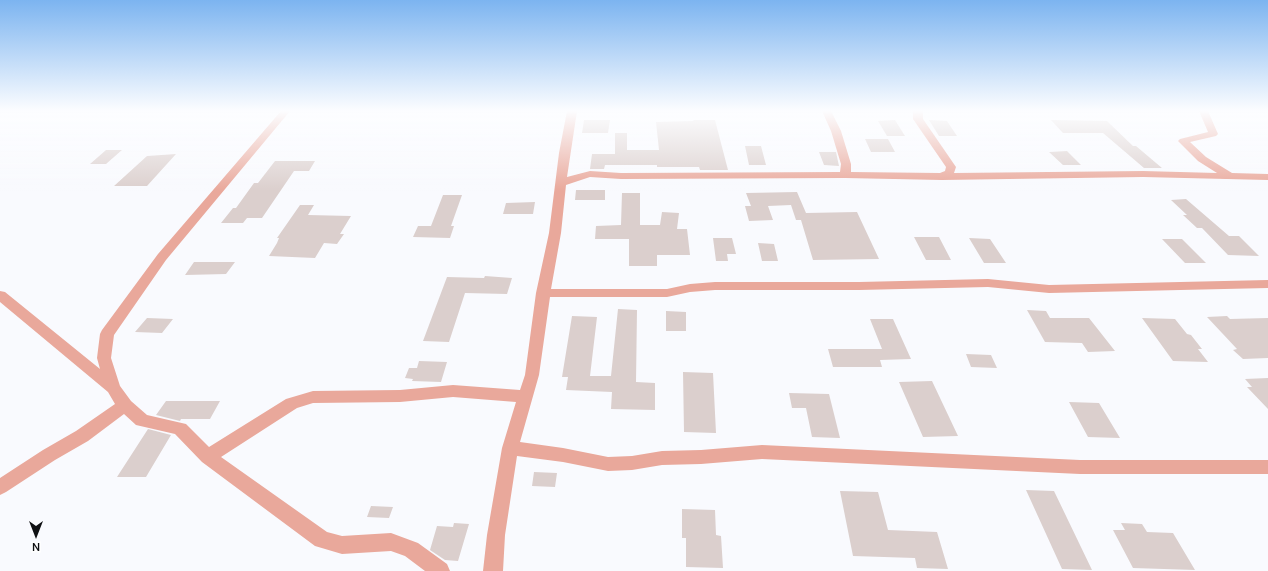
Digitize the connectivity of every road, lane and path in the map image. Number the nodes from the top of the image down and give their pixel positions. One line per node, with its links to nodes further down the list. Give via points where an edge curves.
1 (263, 138): 14 (street, via 162,257 107,334 104,358)
2 (567, 138): 10 (street)
3 (838, 138): 6 (street, via 846,164)
4 (931, 138): 7 (street, via 951,167 950,172)
5 (1197, 138): 8 (street, via 1183,141 1202,158)
6 (845, 175): 7 (street); 10 (street, via 590,174)
7 (942, 177): 8 (street, via 1143,174)
8 (1231, 177): 9 (street)
9 (1268, 178)
10 (561, 182): 12 (street)
11 (1268, 284): 12 (street, via 1049,289 988,283 715,286 667,292)
12 (544, 293): 15 (street, via 532,375)
13 (0, 295): 14 (street)
14 (113, 388): 16 (street)
15 (525, 396): 17 (street); 18 (street, via 453,391 400,396 313,397 292,403)
16 (125, 405): 18 (street, via 142,420 180,429); 20 (street, via 82,436)
17 (510, 448): 19 (street, via 608,464 762,452 1080,467); 22 (street)
18 (208, 457): 21 (street, via 322,540 342,545 391,542 411,549)
19 (1268, 468)
20 (0, 487)
21 (440, 571)
22 (493, 571)

